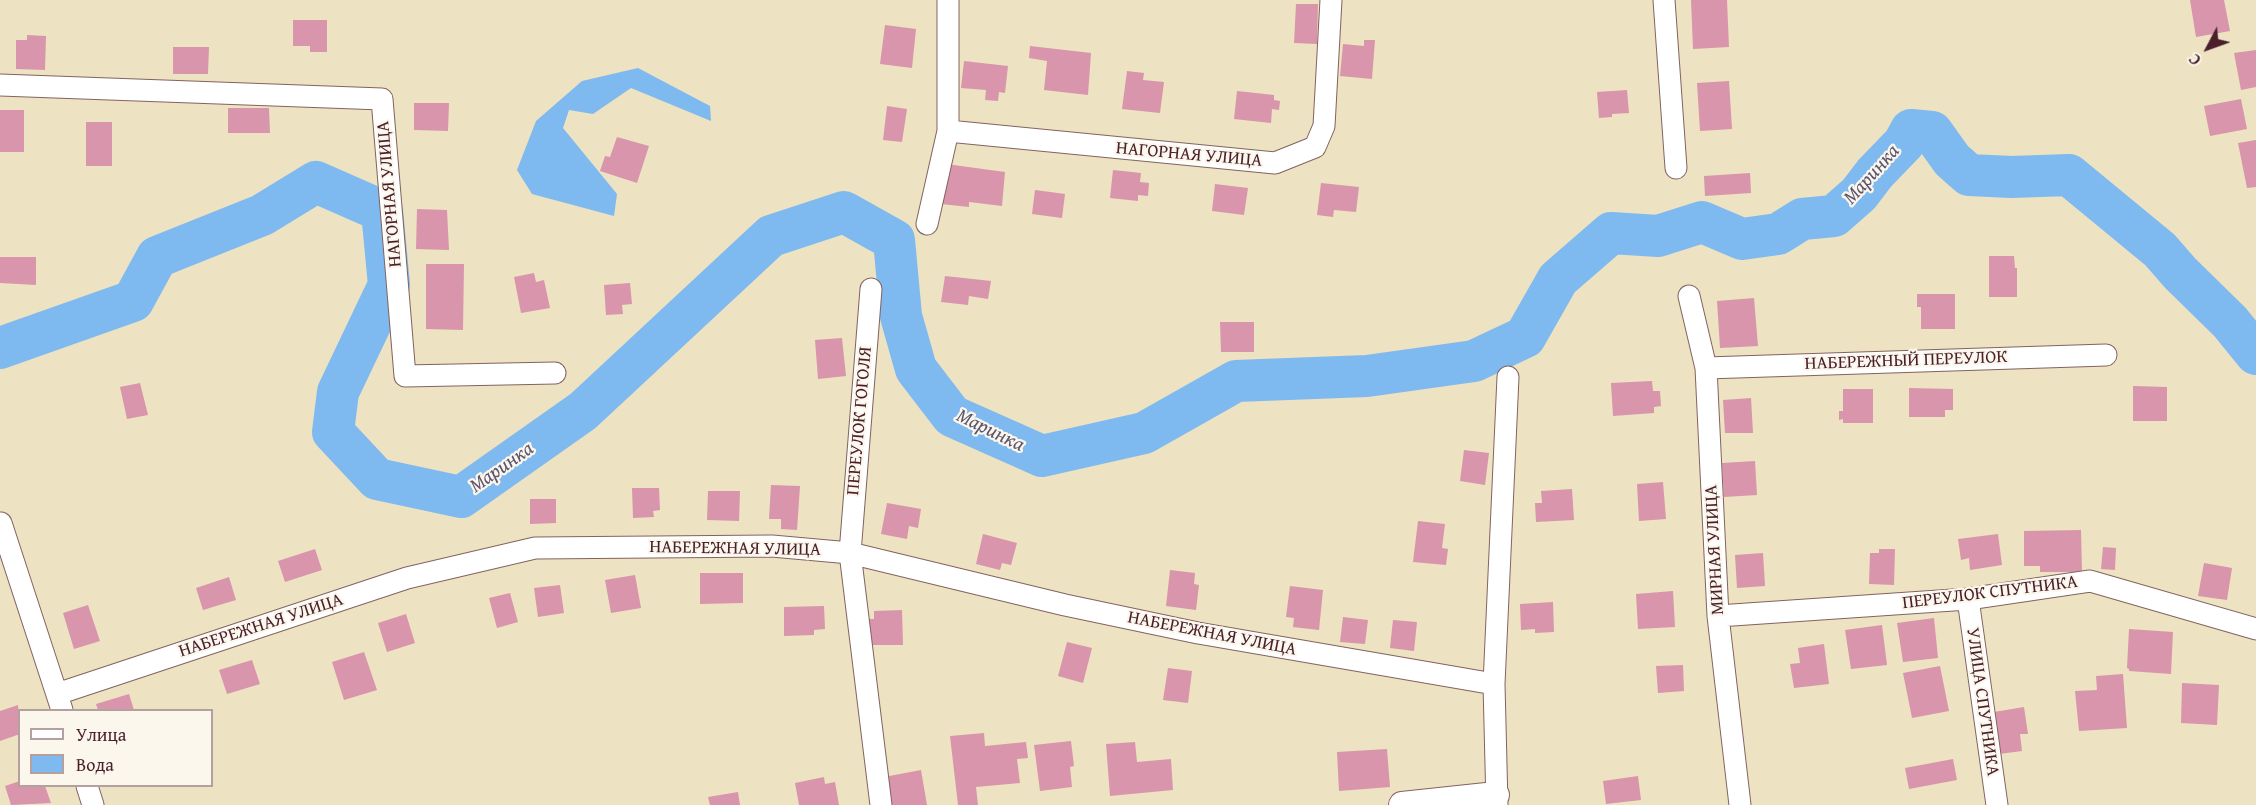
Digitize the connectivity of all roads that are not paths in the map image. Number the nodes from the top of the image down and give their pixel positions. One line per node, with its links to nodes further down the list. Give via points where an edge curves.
1 (948, 0): 5 (street)
2 (1330, 0): 5 (street, НАГОРНАЯ УЛИЦА, via 1324,126 1314,147 1275,163)
3 (1664, 0): 6 (street)
4 (0, 85): 12 (street, НАГОРНАЯ УЛИЦА, via 382,99 405,376)
5 (948, 131): 7 (street)
6 (1676, 168)
7 (927, 224)
8 (871, 290): 15 (street, ПЕРЕУЛОК ГОГОЛЯ)
9 (1689, 296): 11 (street, МИРНАЯ УЛИЦА)
10 (2106, 355): 11 (street, НАБЕРЕЖНЫЙ ПЕРЕУЛОК)
11 (1706, 368): 17 (street, МИРНАЯ УЛИЦА)
12 (555, 373)
13 (1508, 377): 19 (street)
14 (1, 523): 20 (street)
15 (850, 553): 19 (street, НАБЕРЕЖНАЯ УЛИЦА, via 1198,633); 20 (street, НАБЕРЕЖНАЯ УЛИЦА, via 772,546 535,548 406,578); 24 (street, ПЕРЕУЛОК ГОГОЛЯ)
16 (1968, 599): 17 (street, ПЕРЕУЛОК СПУТНИКА); 18 (street, ПЕРЕУЛОК СПУТНИКА, via 2090,581); 27 (street, УЛИЦА СПУТНИКА)
17 (1718, 616): 26 (street, МИРНАЯ УЛИЦА)
18 (2256, 629)
19 (1494, 684): 22 (street)
20 (59, 702)
21 (87, 787): 23 (street)
22 (1497, 800): 25 (street)
23 (93, 805)
24 (881, 805)
25 (1402, 805)
26 (1740, 805)
27 (1997, 805)

